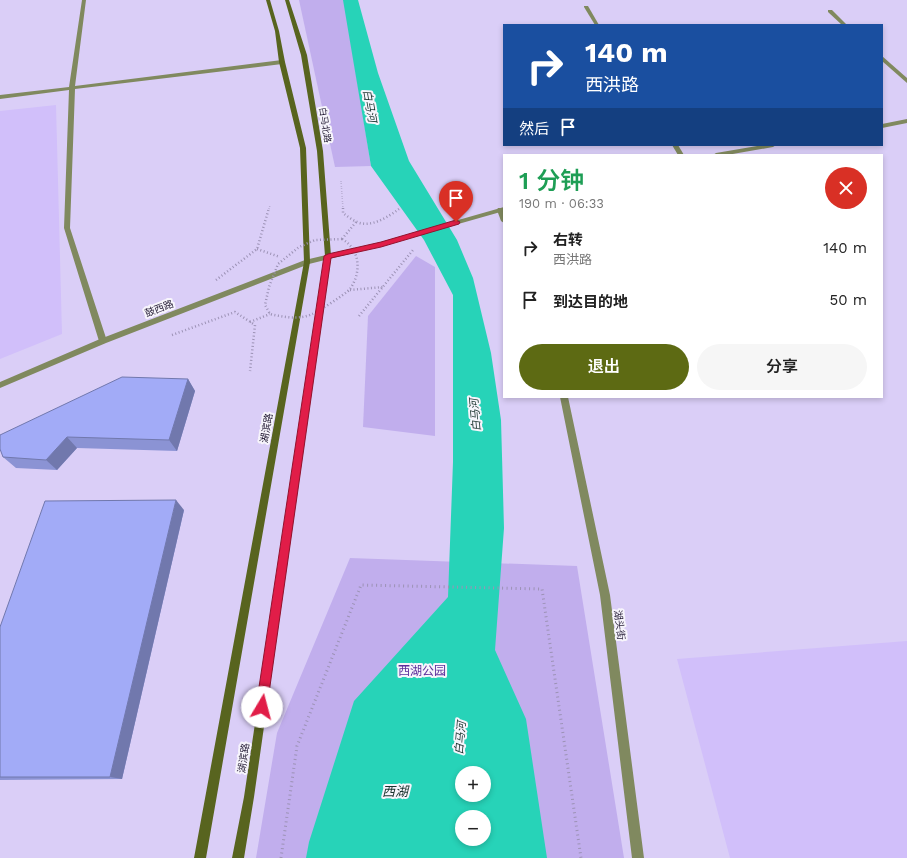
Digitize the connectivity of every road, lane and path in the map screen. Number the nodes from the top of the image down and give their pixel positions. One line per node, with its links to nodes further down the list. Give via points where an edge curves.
1 (84, 0): 11 (street)
2 (268, 0): 9 (main road, 湖滨路)
3 (287, 0): 25 (main road, 白马北路, via 304,55 320,150)
4 (586, 7): 6 (street)
5 (830, 11): 7 (street)
6 (597, 24)
7 (844, 24)
8 (883, 59): 10 (street)
9 (282, 62): 11 (street); 27 (main road, 湖滨路, via 303,148)
10 (907, 81)
11 (72, 87): 12 (street); 35 (street, via 67,228)
12 (0, 97)
13 (907, 121): 14 (street)
14 (883, 126)
15 (767, 146): 16 (street)
16 (722, 154)
17 (341, 181): 21 (path, via 343,213)
18 (270, 205): 24 (path)
19 (399, 209): 21 (path, via 391,216 374,223)
20 (502, 210): 25 (street)
21 (356, 222): 22 (path)
22 (342, 239): 26 (path, bridge, via 315,240); 30 (path, bridge, via 349,243 357,255 358,272)
23 (417, 245): 29 (path)
24 (257, 249): 26 (path); 28 (path)
25 (328, 256): 27 (street, 鼓西路); 40 (main road, 湖滨路)
26 (284, 258): 31 (path, bridge, via 278,264 269,287 265,305)
27 (307, 262): 35 (street, 鼓西路); 39 (main road, 湖滨路)
28 (216, 280)
29 (383, 287): 30 (path, bridge); 32 (path)
30 (350, 290): 31 (path, bridge, via 311,315 285,318)
31 (270, 314): 33 (path)
32 (358, 316)
33 (250, 322): 34 (path, via 235,312); 36 (path, via 255,325)
34 (172, 335)
35 (103, 340): 37 (street, 鼓西路)
36 (250, 371)
37 (0, 385)
38 (564, 398): 43 (street, 湖头街, via 605,595)
39 (200, 858)
40 (238, 858)
41 (281, 858): 42 (path, via 297,746 361,585 542,589)
42 (581, 858)
43 (638, 858)

